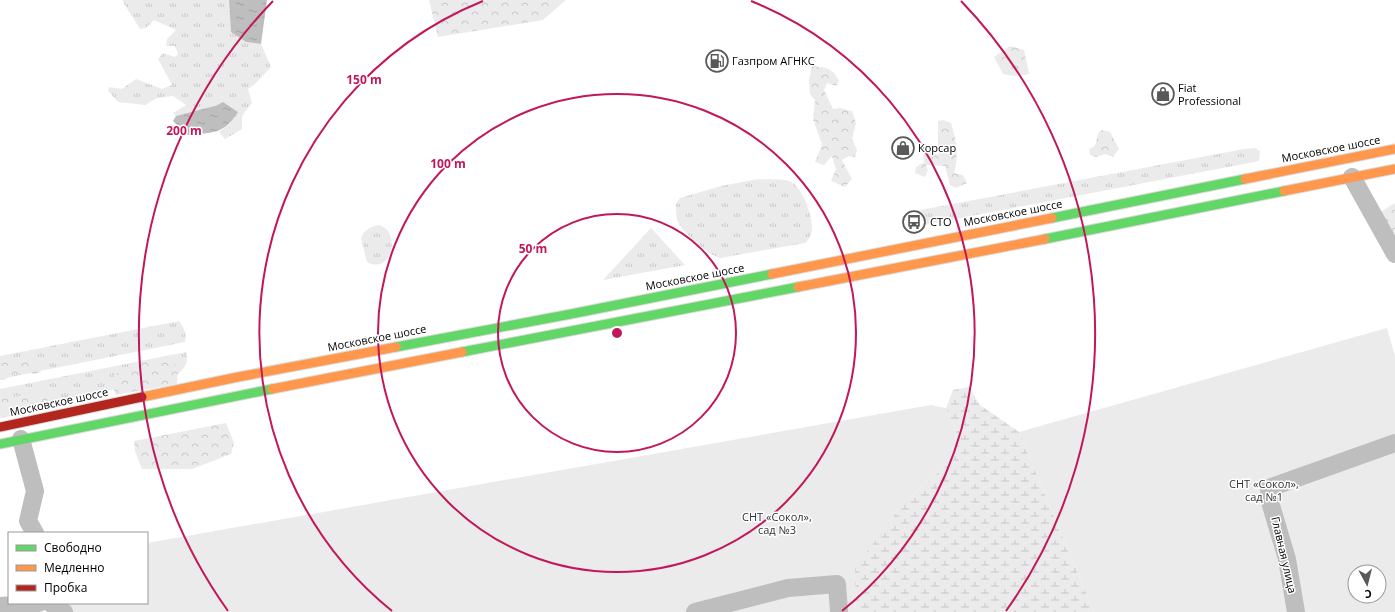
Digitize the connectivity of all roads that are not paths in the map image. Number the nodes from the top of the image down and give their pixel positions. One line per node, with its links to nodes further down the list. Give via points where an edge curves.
1 (1395, 149): 5 (main road, Московское шоссе, via 594,309)
2 (1395, 169): 3 (main road)
3 (1352, 177): 4 (street); 6 (main road)
4 (1395, 254)
5 (238, 377): 6 (main road); 7 (main road, Московское шоссе)
6 (242, 395): 8 (main road)
7 (0, 426)
8 (21, 439): 10 (main road); 11 (street, via 35,491 28,521)
9 (1395, 443): 18 (street, Главная улица, via 1268,488 1287,559)
10 (0, 444)
11 (34, 532)
12 (26, 604): 14 (street)
13 (52, 604): 15 (street)
14 (0, 606)
15 (64, 612)
16 (696, 612): 17 (street, via 788,588 837,584)
17 (839, 612)
18 (1296, 612)

